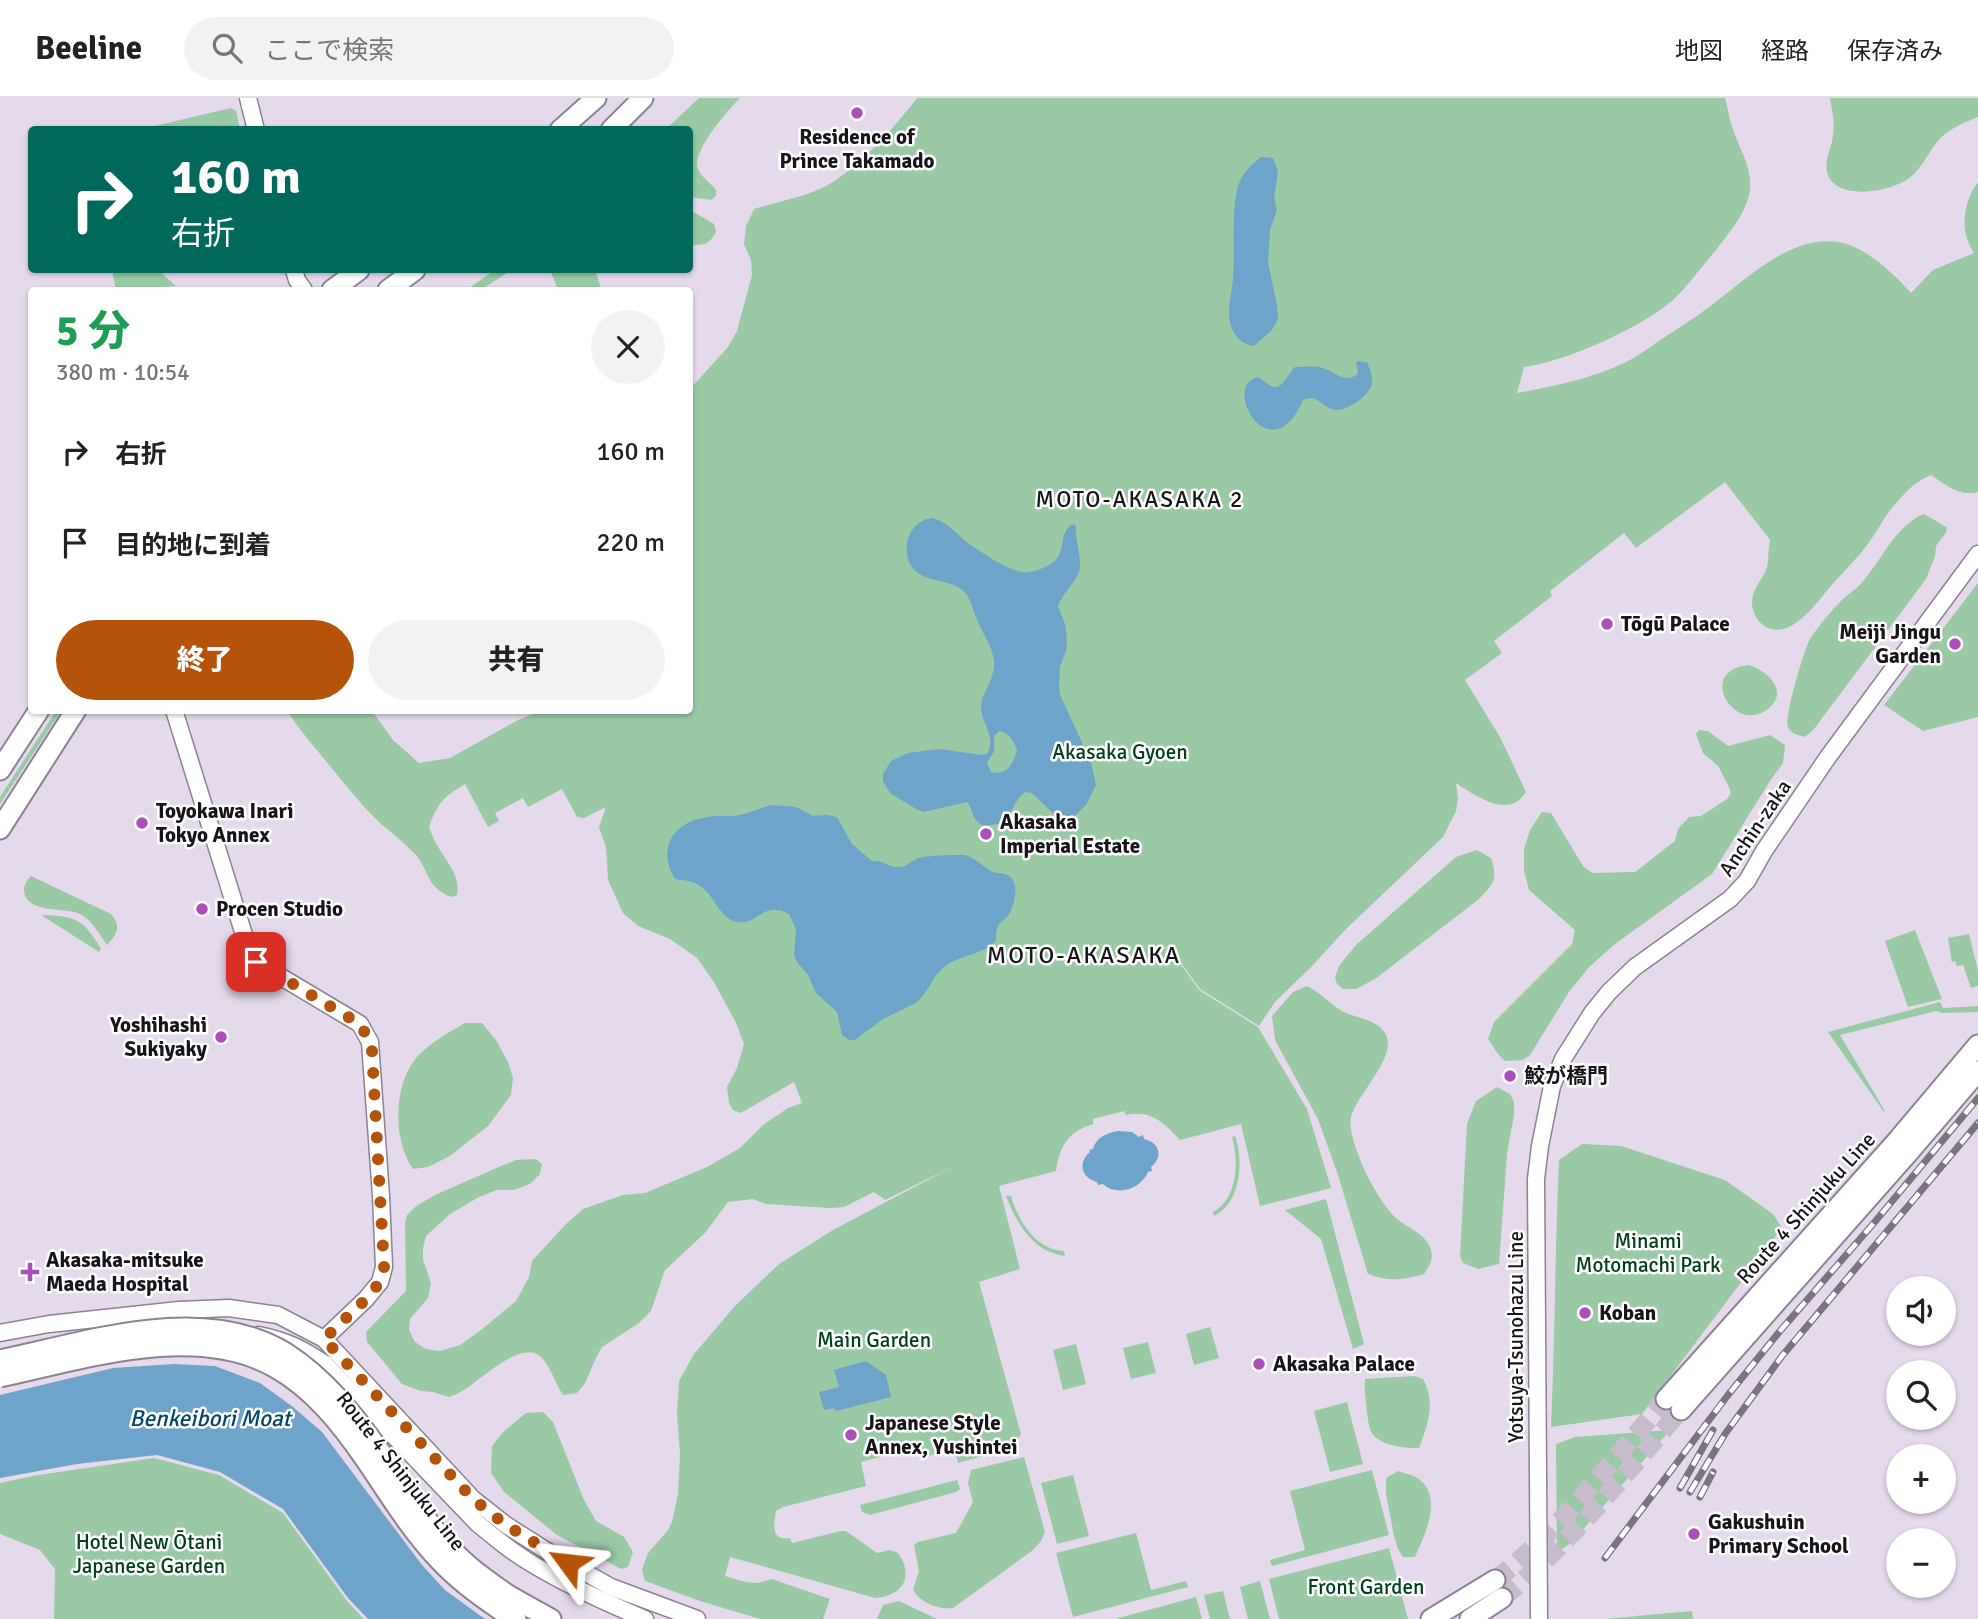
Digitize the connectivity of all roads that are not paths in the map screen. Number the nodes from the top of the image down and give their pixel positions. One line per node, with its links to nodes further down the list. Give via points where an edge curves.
1 (248, 98): 4 (main road)
2 (596, 98): 5 (highway)
3 (643, 98): 6 (highway)
4 (255, 126)
5 (564, 126)
6 (615, 126)
7 (355, 273): 9 (highway)
8 (411, 273): 10 (highway)
9 (336, 287)
10 (392, 287)
11 (1978, 554): 18 (main road, Anchin-zaka, via 1828,757 1747,881 1609,992)
12 (35, 714): 15 (highway)
13 (73, 714): 16 (highway)
14 (175, 714): 22 (main road, via 250,954 256,962 360,1024 370,1042 384,1267 380,1282 366,1299)
15 (0, 770)
16 (0, 830)
17 (1978, 1045): 19 (highway, Route 4 Shinjuku Line, via 1674,1405)
18 (1563, 1059): 32 (main road, Yotsuya-Tsunohazu Line, via 1550,1098 1536,1179)
19 (1978, 1071)
20 (49, 1324): 21 (main road); 22 (main road, via 229,1308 278,1315); 23 (main road)
21 (0, 1333)
22 (324, 1339): 29 (main road, via 473,1499 506,1525 611,1587)
23 (54, 1350): 24 (main road); 28 (main road, via 122,1336 221,1329 246,1331 301,1348 325,1364 477,1523 503,1544 573,1587)
24 (0, 1363): 26 (highway, Route 4 Shinjuku Line, bridge, via 172,1328 218,1331 271,1345 329,1389 422,1513)
25 (0, 1377): 26 (highway, Route 4 Shinjuku Line, bridge, via 150,1347 203,1347 261,1361 295,1381 333,1416 424,1542 458,1579)
26 (508, 1608): 27 (highway, Route 4 Shinjuku Line)
27 (551, 1619)
28 (646, 1619)
29 (697, 1619)
30 (1431, 1619): 31 (highway, via 1499,1589)
31 (1470, 1619)
32 (1539, 1619)

